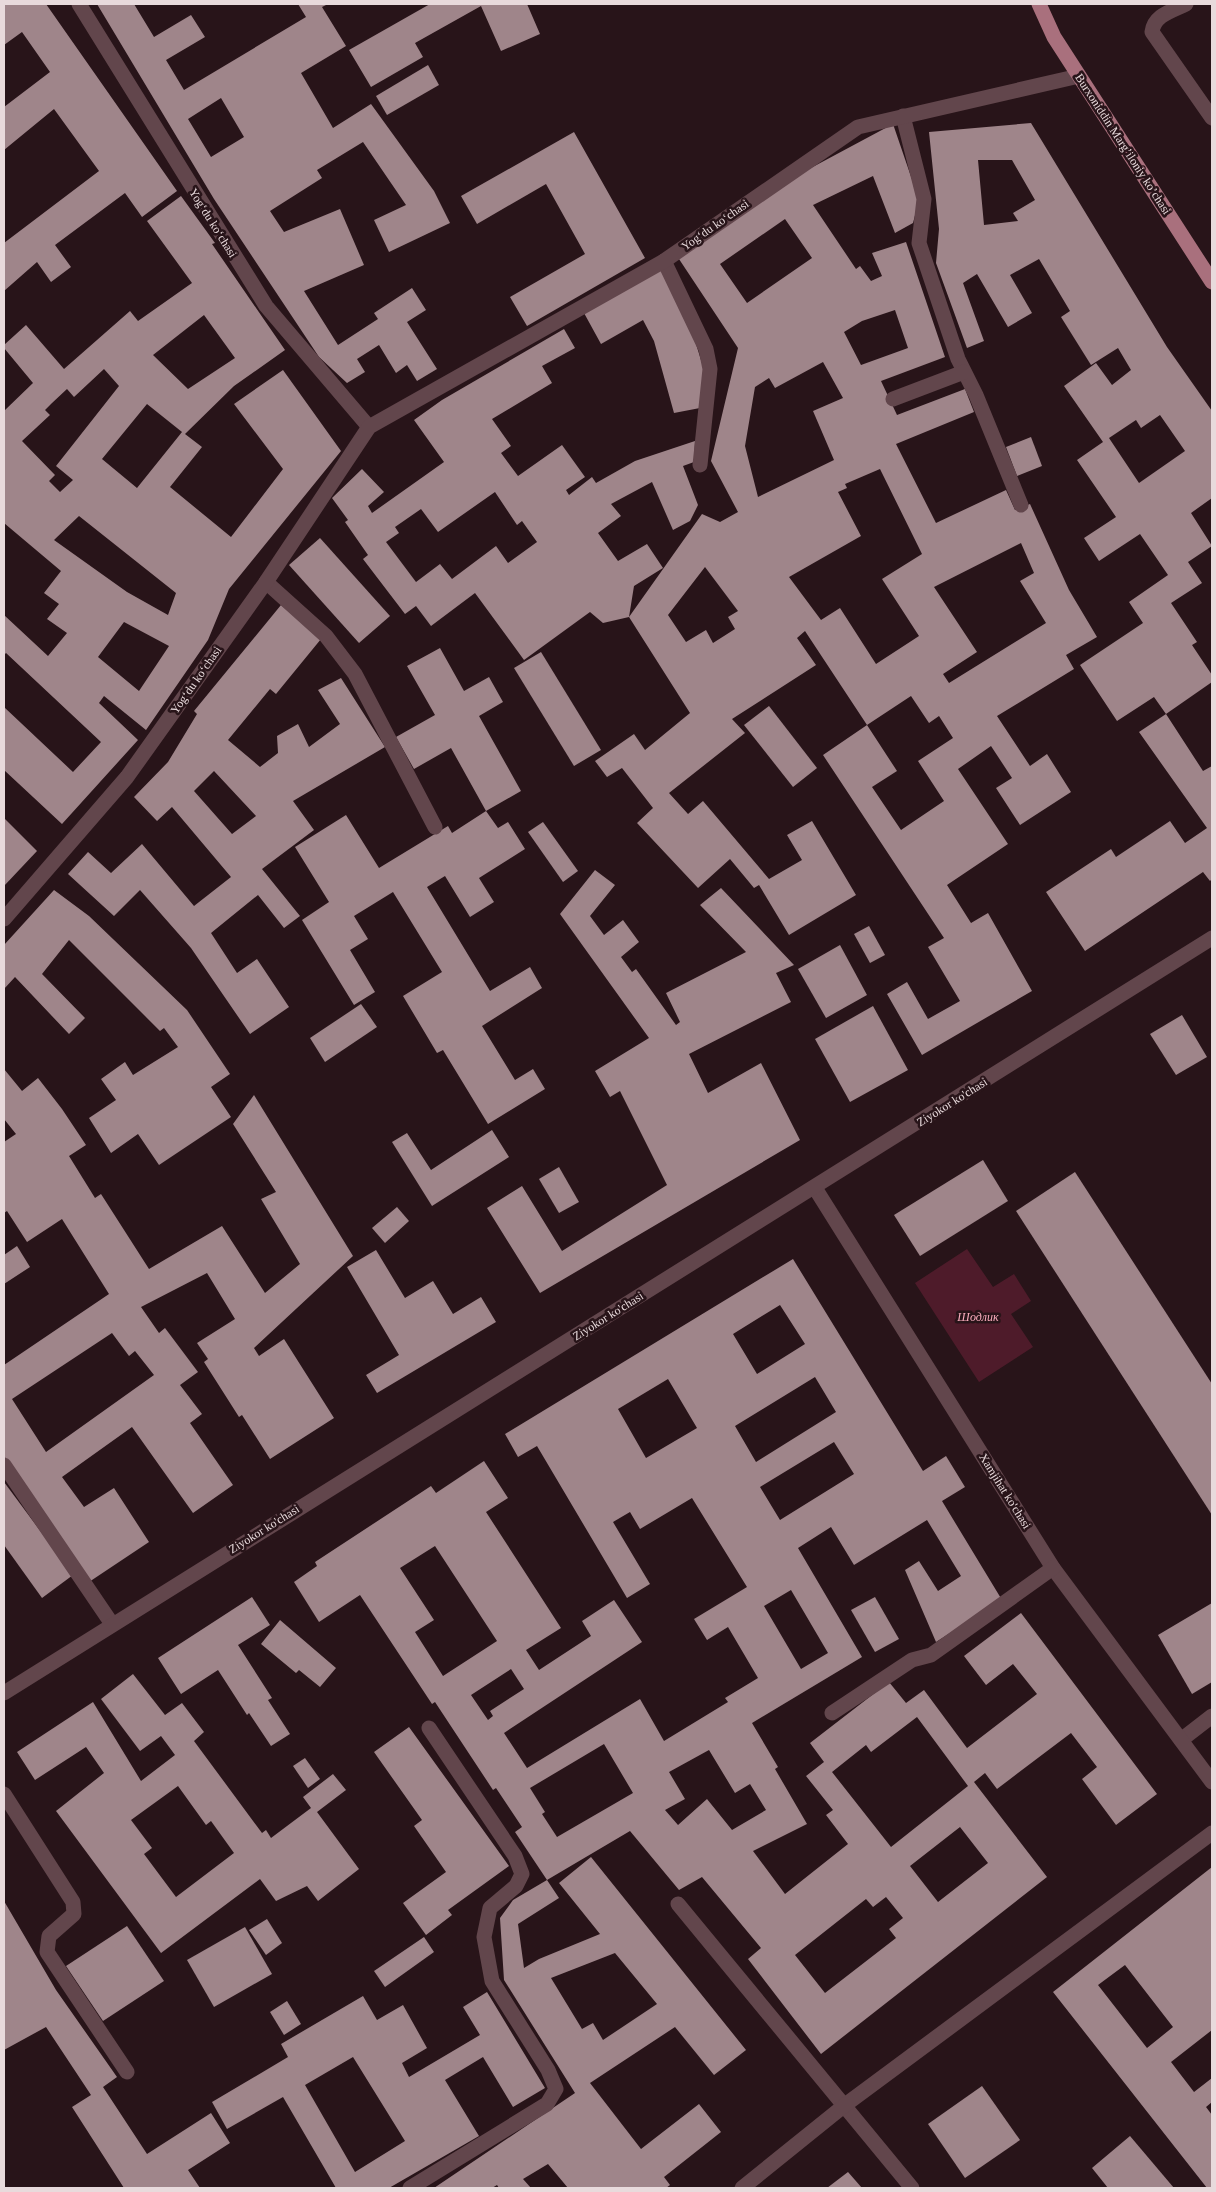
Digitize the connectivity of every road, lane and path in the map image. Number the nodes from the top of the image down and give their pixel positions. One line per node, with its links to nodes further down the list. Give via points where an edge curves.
1 (79, 4): 11 (street, Yogʻdu koʻchasi, via 266,306)
2 (1040, 4): 4 (main road, Burxoniddin Marg’iloniy ko’chasi, via 1054,37)
3 (1186, 4): 6 (street, via 1159,18 1153,24 1152,32)
4 (1079, 76): 5 (street, Yogʻdu koʻchasi); 8 (main road, Burxoniddin Marg’iloniy ko’chasi)
5 (904, 116): 7 (street, Yogʻdu koʻchasi, via 858,126); 9 (street, via 924,199 920,243)
6 (1212, 118)
7 (664, 261): 11 (street, Yogʻdu koʻchasi); 12 (street, via 702,341 710,369)
8 (1212, 282)
9 (964, 372): 10 (street); 13 (street)
10 (893, 399)
11 (369, 427): 14 (street, Yogʻdu koʻchasi)
12 (700, 465)
13 (1021, 505)
14 (266, 582): 15 (street, via 326,636 355,674); 16 (street, Yogʻdu koʻchasi, via 127,777)
15 (435, 827)
16 (4, 919)
17 (1212, 938): 18 (street, Ziyokor ko'chasi)
18 (816, 1188): 20 (street, Xamjihat ko'chasi); 21 (street, Ziyokor ko'chasi)
19 (4, 1465): 21 (street)
20 (1053, 1568): 23 (street, via 931,1655 912,1660); 26 (street, Xamjihat ko'chasi)
21 (112, 1624): 22 (street, Ziyokor ko'chasi)
22 (4, 1693)
23 (832, 1713)
24 (1212, 1716): 26 (street)
25 (429, 1728): 33 (street, via 515,1856 522,1874 516,1886 490,1908 484,1937 492,1981 548,2070 556,2089 547,2104)
26 (1181, 1740): 27 (street, Xamjihat ko'chasi)
27 (1212, 1782)
28 (4, 1794): 31 (street, via 73,1902 74,1914 49,1936 47,1952)
29 (1212, 1833): 32 (street)
30 (678, 1904): 32 (street)
31 (127, 2072)
32 (845, 2105): 34 (street); 35 (street)
33 (410, 2188)
34 (742, 2188)
35 (912, 2188)

